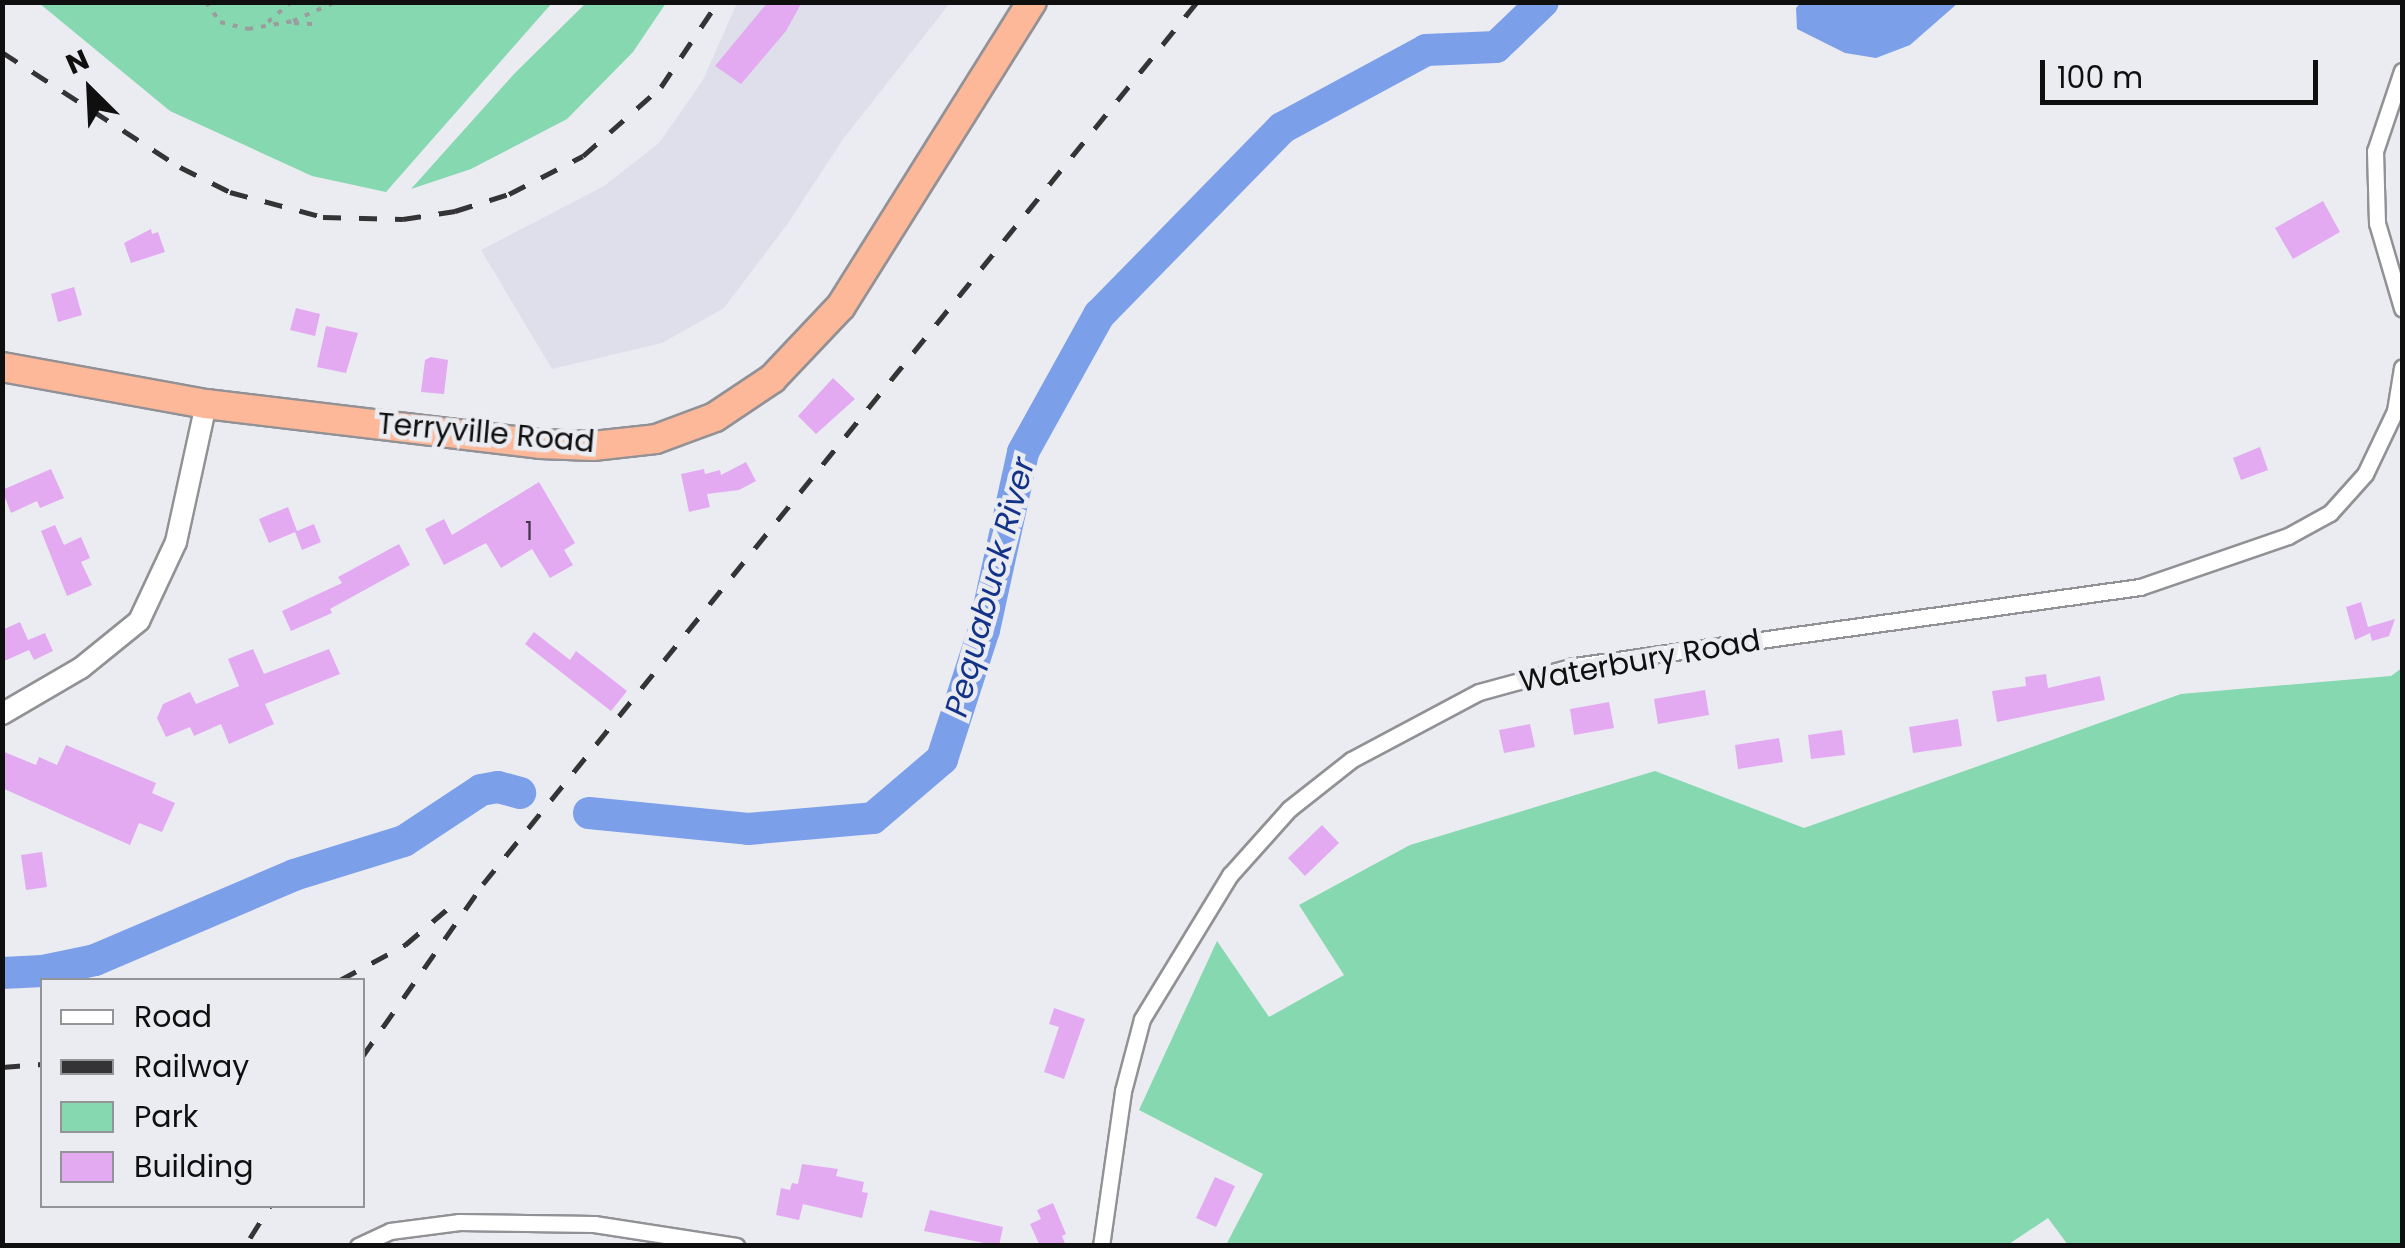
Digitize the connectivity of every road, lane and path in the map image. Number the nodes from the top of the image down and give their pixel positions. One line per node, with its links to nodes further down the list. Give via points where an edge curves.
1 (206, 2): 6 (path, via 230,28)
2 (290, 2): 6 (path)
3 (335, 2): 5 (path)
4 (1032, 2): 12 (highway, Terryville Road, via 841,306 772,378 715,417 656,439 593,446)
5 (289, 22): 6 (path); 7 (path)
6 (264, 24)
7 (316, 24)
8 (2402, 70): 9 (street, via 2375,151 2377,223)
9 (2402, 308)
10 (2, 367): 12 (highway, Terryville Road)
11 (2402, 368): 16 (street, Waterbury Road, via 2395,411 2365,474 2330,513 2288,536 2140,587 1574,666 1479,692 1351,760 1289,809 1230,875 1142,1019)
12 (206, 404): 13 (main road, via 176,542 139,621 82,668)
13 (2, 714)
14 (736, 1245): 15 (street, via 594,1224 459,1222 390,1231)
15 (358, 1246)
16 (1101, 1246)

